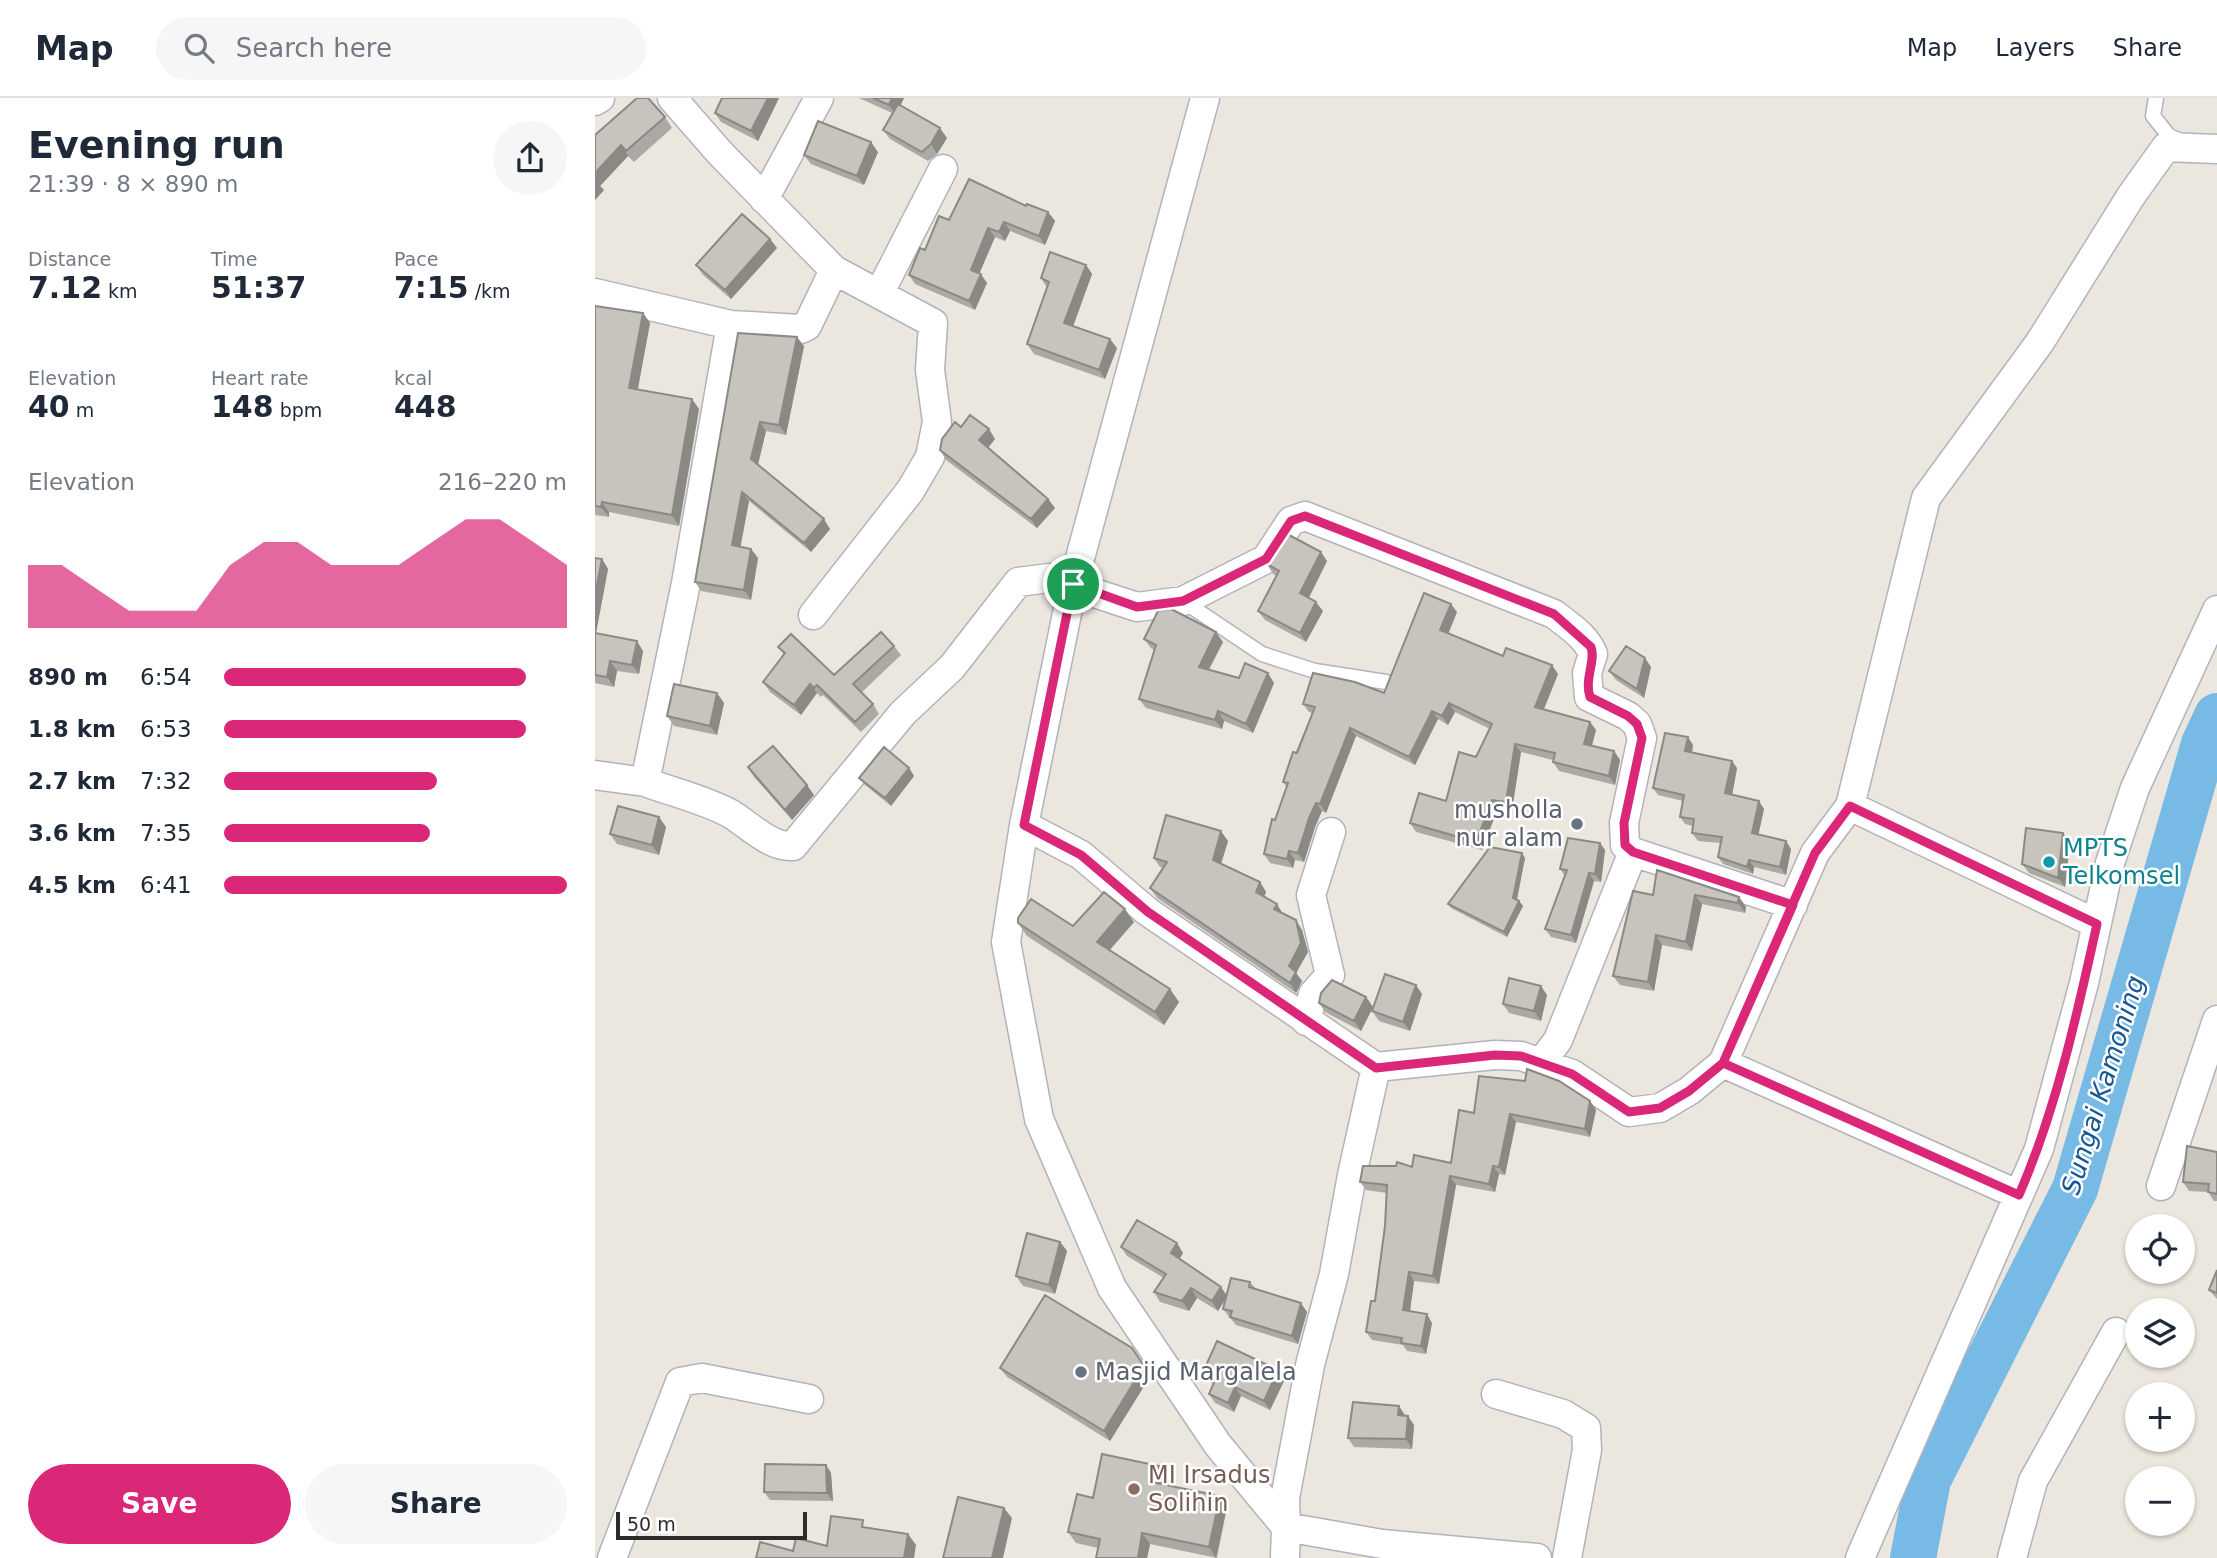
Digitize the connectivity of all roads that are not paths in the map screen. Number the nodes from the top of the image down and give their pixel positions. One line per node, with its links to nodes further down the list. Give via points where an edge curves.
1 (600, 98): 6 (street)
2 (672, 98): 9 (street)
3 (820, 98): 9 (street)
4 (1205, 98): 14 (street)
5 (2156, 98): 7 (lane, via 2153,116 2169,136)
6 (595, 102)
7 (2206, 148): 21 (street, via 2166,148 2131,195 2040,342 1926,498)
8 (943, 169): 12 (street)
9 (764, 200): 10 (street)
10 (834, 270): 12 (street); 13 (street, via 807,326)
11 (595, 293): 13 (street)
12 (879, 294): 17 (street, via 933,323 930,370 937,408 935,438 930,457 910,491)
13 (731, 325): 20 (street)
14 (1073, 584): 15 (street, via 1137,607); 20 (street, via 1049,578 1019,582 951,667 904,713 793,846 772,841 729,813); 22 (street)
15 (1183, 601): 18 (lane, via 1262,654 1315,671); 24 (street, via 1266,559 1291,521 1305,516 1554,614 1591,647 1590,697 1628,716 1642,738 1624,823 1625,845)
16 (2217, 610): 26 (street, via 2135,788 2109,863)
17 (813, 615)
18 (1386, 682)
19 (595, 775): 20 (street)
20 (645, 782)
21 (1850, 806): 25 (street, via 1815,853); 26 (street)
22 (1024, 825): 28 (street, via 1081,855 1148,912); 37 (street, via 1006,943 1039,1119 1112,1288 1218,1445)
23 (1331, 832): 28 (street, via 1311,895 1330,975 1313,993)
24 (1633, 852): 25 (street); 29 (street, via 1558,1040)
25 (1793, 905): 30 (street)
26 (2097, 924): 33 (street, via 2039,1149)
27 (2217, 1020): 32 (street)
28 (1306, 1021): 31 (street)
29 (1541, 1063): 30 (street, via 1572,1074 1629,1112 1660,1108); 31 (street, via 1495,1055)
30 (1723, 1063): 33 (street)
31 (1376, 1068): 37 (street, via 1308,1378 1285,1498)
32 (2161, 1186)
33 (2019, 1195): 42 (street)
34 (2116, 1332): 43 (street, via 2033,1481)
35 (1496, 1394): 41 (street, via 1563,1414 1586,1428 1587,1450)
36 (809, 1399): 38 (street, via 702,1378 680,1382)
37 (1286, 1527): 39 (street); 40 (street, via 1382,1544)
38 (612, 1558)
39 (1285, 1558)
40 (1537, 1558)
41 (1567, 1558)
42 (1860, 1558)
43 (2012, 1558)

